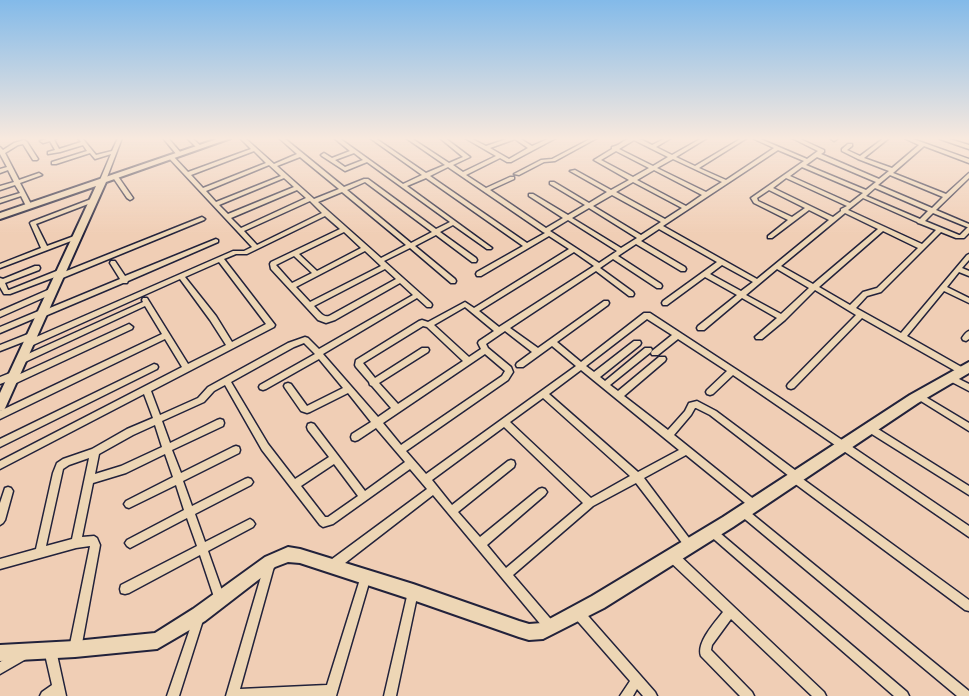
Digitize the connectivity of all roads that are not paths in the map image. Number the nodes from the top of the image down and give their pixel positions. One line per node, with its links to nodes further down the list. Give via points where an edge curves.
1 (11, 170): 36 (street)
2 (106, 170): 34 (street)
3 (131, 170): 30 (street)
4 (186, 170): 26 (street)
5 (197, 170): 26 (street)
6 (255, 170): 45 (street)
7 (278, 170): 31 (street)
8 (319, 170): 44 (street)
9 (382, 170): 40 (street)
10 (418, 170): 32 (street)
11 (439, 170): 32 (street)
12 (457, 170): 27 (street)
13 (470, 170): 27 (street)
14 (524, 170): 46 (street)
15 (615, 170): 35 (street)
16 (649, 170): 35 (street)
17 (658, 170): 51 (street)
18 (700, 170): 37 (street)
19 (744, 170): 37 (street)
20 (794, 170): 33 (street)
21 (814, 170): 49 (street)
22 (851, 170): 39 (street)
23 (887, 170): 25 (street)
24 (573, 171): 47 (street)
25 (890, 172): 39 (street); 52 (street)
26 (188, 174): 45 (street)
27 (463, 174): 46 (street)
28 (39, 175): 36 (street)
29 (969, 175): 52 (street)
30 (115, 176): 34 (street); 53 (street)
31 (284, 176): 42 (street); 57 (street)
32 (426, 176): 40 (street); 87 (street)
33 (786, 176): 43 (street); 58 (street)
34 (103, 180): 54 (street); 59 (street)
35 (633, 180): 47 (street); 62 (street)
36 (17, 182): 41 (street); 48 (street)
37 (726, 182): 51 (street)
38 (552, 183): 60 (street)
39 (877, 183): 49 (street); 64 (street)
40 (403, 186): 73 (street)
41 (0, 188)
42 (297, 188): 55 (street); 67 (street)
43 (769, 188): 61 (street); 71 (street, via 754,200)
44 (342, 189): 55 (street); 80 (street, via 368,180); 86 (street)
45 (203, 190): 57 (street)
46 (486, 190): 81 (street)
47 (611, 192): 60 (street); 74 (street)
48 (23, 194): 56 (street); 59 (street)
49 (864, 194): 58 (street); 72 (street)
50 (531, 195): 68 (street)
51 (706, 195): 62 (street)
52 (946, 196): 64 (street)
53 (130, 198)
54 (94, 200): 82 (street); 92 (street, via 33,223)
55 (312, 200): 65 (street); 78 (street)
56 (0, 201)
57 (215, 204): 67 (street)
58 (850, 205): 63 (street)
59 (29, 206): 66 (street)
60 (589, 206): 68 (street); 84 (street)
61 (808, 207): 70 (street); 71 (street)
62 (686, 208): 74 (street)
63 (843, 210): 70 (street); 77 (street)
64 (932, 210): 72 (street); 75 (street)
65 (326, 213): 76 (street); 89 (street)
66 (0, 216)
67 (228, 217): 78 (street)
68 (568, 218): 81 (street); 94 (street)
69 (202, 219): 114 (street)
70 (833, 219): 105 (street)
71 (792, 220): 83 (street)
72 (920, 222): 79 (street)
73 (453, 223): 80 (street); 91 (street)
74 (662, 224): 84 (street); 101 (street)
75 (969, 227): 79 (street, via 960,238)
76 (345, 229): 90 (street); 95 (street)
77 (882, 229): 88 (street); 123 (street)
78 (239, 230): 89 (street)
79 (940, 230): 88 (street)
80 (436, 232): 86 (street); 100 (street)
81 (547, 232): 87 (street); 93 (street)
82 (77, 237): 92 (street); 114 (street)
83 (770, 237)
84 (639, 239): 94 (street); 108 (street)
85 (216, 241): 118 (street)
86 (410, 245): 99 (street); 119 (street)
87 (527, 246): 111 (street)
88 (922, 247): 136 (street, via 879,290 865,294)
89 (256, 248): 98 (street, via 243,254 237,251)
90 (366, 248): 99 (street); 110 (street)
91 (490, 248)
92 (46, 249): 103 (street)
93 (574, 249): 106 (street); 137 (street)
94 (621, 251): 96 (street)
95 (295, 253): 110 (street); 122 (street, via 274,262 273,266)
96 (613, 256): 106 (street); 121 (street)
97 (969, 256): 109 (street)
98 (220, 259): 115 (street); 154 (street, via 271,324)
99 (380, 260): 104 (street)
100 (474, 260)
101 (722, 262): 112 (street); 120 (street)
102 (113, 263): 118 (street)
103 (0, 266)
104 (386, 266): 116 (street); 135 (street)
105 (777, 266): 120 (street); 123 (street)
106 (598, 267): 127 (street); 145 (street)
107 (37, 268): 117 (street)
108 (683, 269)
109 (958, 269): 113 (street); 124 (street)
110 (316, 274): 122 (street)
111 (478, 274)
112 (705, 274): 129 (street); 133 (street)
113 (969, 274)
114 (59, 275): 117 (street, via 10,292 6,292); 125 (street)
115 (181, 276): 126 (street); 154 (street)
116 (401, 279): 128 (street); 135 (street, via 329,319 322,318)
117 (0, 281)
118 (125, 281): 138 (street)
119 (454, 281)
120 (758, 282): 129 (street)
121 (659, 286)
122 (291, 287): 135 (street)
123 (814, 287): 136 (street); 141 (street)
124 (943, 288): 130 (street); 150 (street)
125 (52, 291): 138 (street); 139 (street)
126 (141, 294): 131 (street); 151 (street)
127 (631, 294)
128 (418, 295): 134 (street); 159 (street)
129 (742, 295): 141 (street); 144 (street)
130 (969, 301)
131 (146, 303): 147 (street); 161 (street)
132 (606, 303): 152 (street)
133 (665, 303)
134 (430, 305)
135 (309, 306)
136 (850, 308): 140 (street)
137 (474, 311): 142 (street, via 462,305); 145 (street)
138 (43, 313): 146 (street); 151 (street)
139 (0, 314)
140 (861, 314): 150 (street); 176 (street)
141 (782, 318): 149 (street)
142 (429, 325): 162 (street); 173 (street, via 422,323 359,362)
143 (129, 327): 170 (street)
144 (701, 328)
145 (501, 329): 157 (street, via 482,343); 158 (street)
146 (0, 330)
147 (166, 334): 166 (street); 187 (street)
148 (677, 335): 160 (street); 164 (street, via 647,315); 167 (street)
149 (759, 337)
150 (902, 337): 168 (street)
151 (32, 339): 155 (street); 161 (street)
152 (552, 342): 158 (street); 164 (street)
153 (637, 343): 169 (street)
154 (231, 346): 166 (street)
155 (0, 348)
156 (425, 350): 173 (street)
157 (485, 350): 162 (street); 201 (street, via 508,369 508,375)
158 (537, 352): 163 (street)
159 (319, 354): 171 (street, via 307,341 300,340); 177 (street); 179 (street)
160 (655, 354): 174 (street); 183 (street)
161 (22, 360): 170 (street)
162 (468, 361): 186 (street)
163 (520, 365)
164 (582, 366): 169 (street); 182 (street)
165 (154, 367): 197 (street)
166 (187, 369): 180 (street)
167 (733, 371): 181 (street); 198 (street)
168 (961, 372): 178 (street); 184 (street)
169 (595, 376): 174 (street)
170 (13, 378): 172 (street); 185 (street)
171 (226, 380): 188 (street, via 209,390 201,400); 214 (street, via 264,448)
172 (0, 381)
173 (374, 383): 186 (street)
174 (605, 384): 183 (street)
175 (288, 386): 179 (street, via 307,410)
176 (791, 386)
177 (263, 387)
178 (969, 388)
179 (349, 389): 189 (street)
180 (147, 390): 188 (street); 207 (street)
181 (710, 392)
182 (544, 394): 191 (street); 209 (street)
183 (619, 395): 195 (street)
184 (919, 396): 193 (street); 194 (street)
185 (0, 406)
186 (397, 409): 189 (street)
187 (0, 415)
188 (157, 421): 199 (street); 203 (street)
189 (377, 422): 196 (street); 201 (street)
190 (220, 423): 199 (street)
191 (504, 423): 212 (street); 220 (street)
192 (311, 427): 204 (street)
193 (969, 427)
194 (870, 428): 198 (street); 217 (street)
195 (669, 435): 202 (street); 208 (street, via 692,405 697,404)
196 (355, 437)
197 (0, 443)
198 (843, 446): 208 (street); 228 (street)
199 (167, 450): 210 (street, via 117,472); 211 (street)
200 (236, 450): 211 (street)
201 (401, 450): 205 (street)
202 (688, 450): 209 (street); 222 (street)
203 (95, 452): 210 (street); 234 (street, via 60,466)
204 (335, 458): 214 (street); 219 (street)
205 (412, 463): 212 (street); 219 (street)
206 (511, 464): 223 (street)
207 (0, 465)
208 (795, 476): 222 (street); 244 (street)
209 (637, 477): 220 (street); 232 (street)
210 (89, 480): 229 (street)
211 (178, 480): 221 (street); 224 (street)
212 (426, 480): 215 (street)
213 (248, 482): 224 (street)
214 (294, 484): 219 (street, via 320,520 326,522)
215 (434, 489): 223 (street); 238 (street)
216 (8, 491): 225 (street)
217 (969, 491)
218 (542, 492): 231 (street)
219 (364, 496)
220 (590, 503): 239 (street)
221 (128, 504)
222 (748, 508): 227 (street); 266 (street)
223 (452, 511): 231 (street)
224 (189, 514): 230 (street); 233 (street)
225 (0, 520)
226 (250, 524): 233 (street)
227 (711, 532): 232 (street); 265 (street)
228 (969, 532)
229 (76, 543): 234 (street); 249 (street, via 92,540 95,545)
230 (130, 543)
231 (480, 544): 239 (street)
232 (689, 545): 235 (street)
233 (202, 550): 241 (street); 243 (street)
234 (40, 553): 237 (street)
235 (672, 556): 245 (street); 246 (street)
236 (270, 562): 238 (street, via 293,554); 243 (street); 257 (street)
237 (0, 564)
238 (332, 566): 240 (street)
239 (507, 574): 248 (street)
240 (366, 576): 242 (street); 256 (street)
241 (125, 589)
242 (413, 592): 248 (street, via 529,632); 260 (street)
243 (220, 599): 247 (street)
244 (969, 606)
245 (730, 611): 263 (street, via 707,643 705,652); 264 (street)
246 (578, 613): 248 (street); 254 (street)
247 (199, 615): 249 (street, via 157,641); 259 (street)
248 (550, 628)
249 (75, 649): 250 (street)
250 (50, 650): 251 (street); 255 (street)
251 (25, 652): 252 (street); 253 (street)
252 (0, 653)
253 (0, 668)
254 (637, 680): 261 (street); 262 (street)
255 (59, 692): 258 (street)
256 (330, 694): 257 (street)
257 (232, 695)
258 (46, 696)
259 (173, 696)
260 (390, 696)
261 (626, 696)
262 (651, 696)
263 (747, 696)
264 (820, 696)
265 (903, 696)
266 (966, 696)

